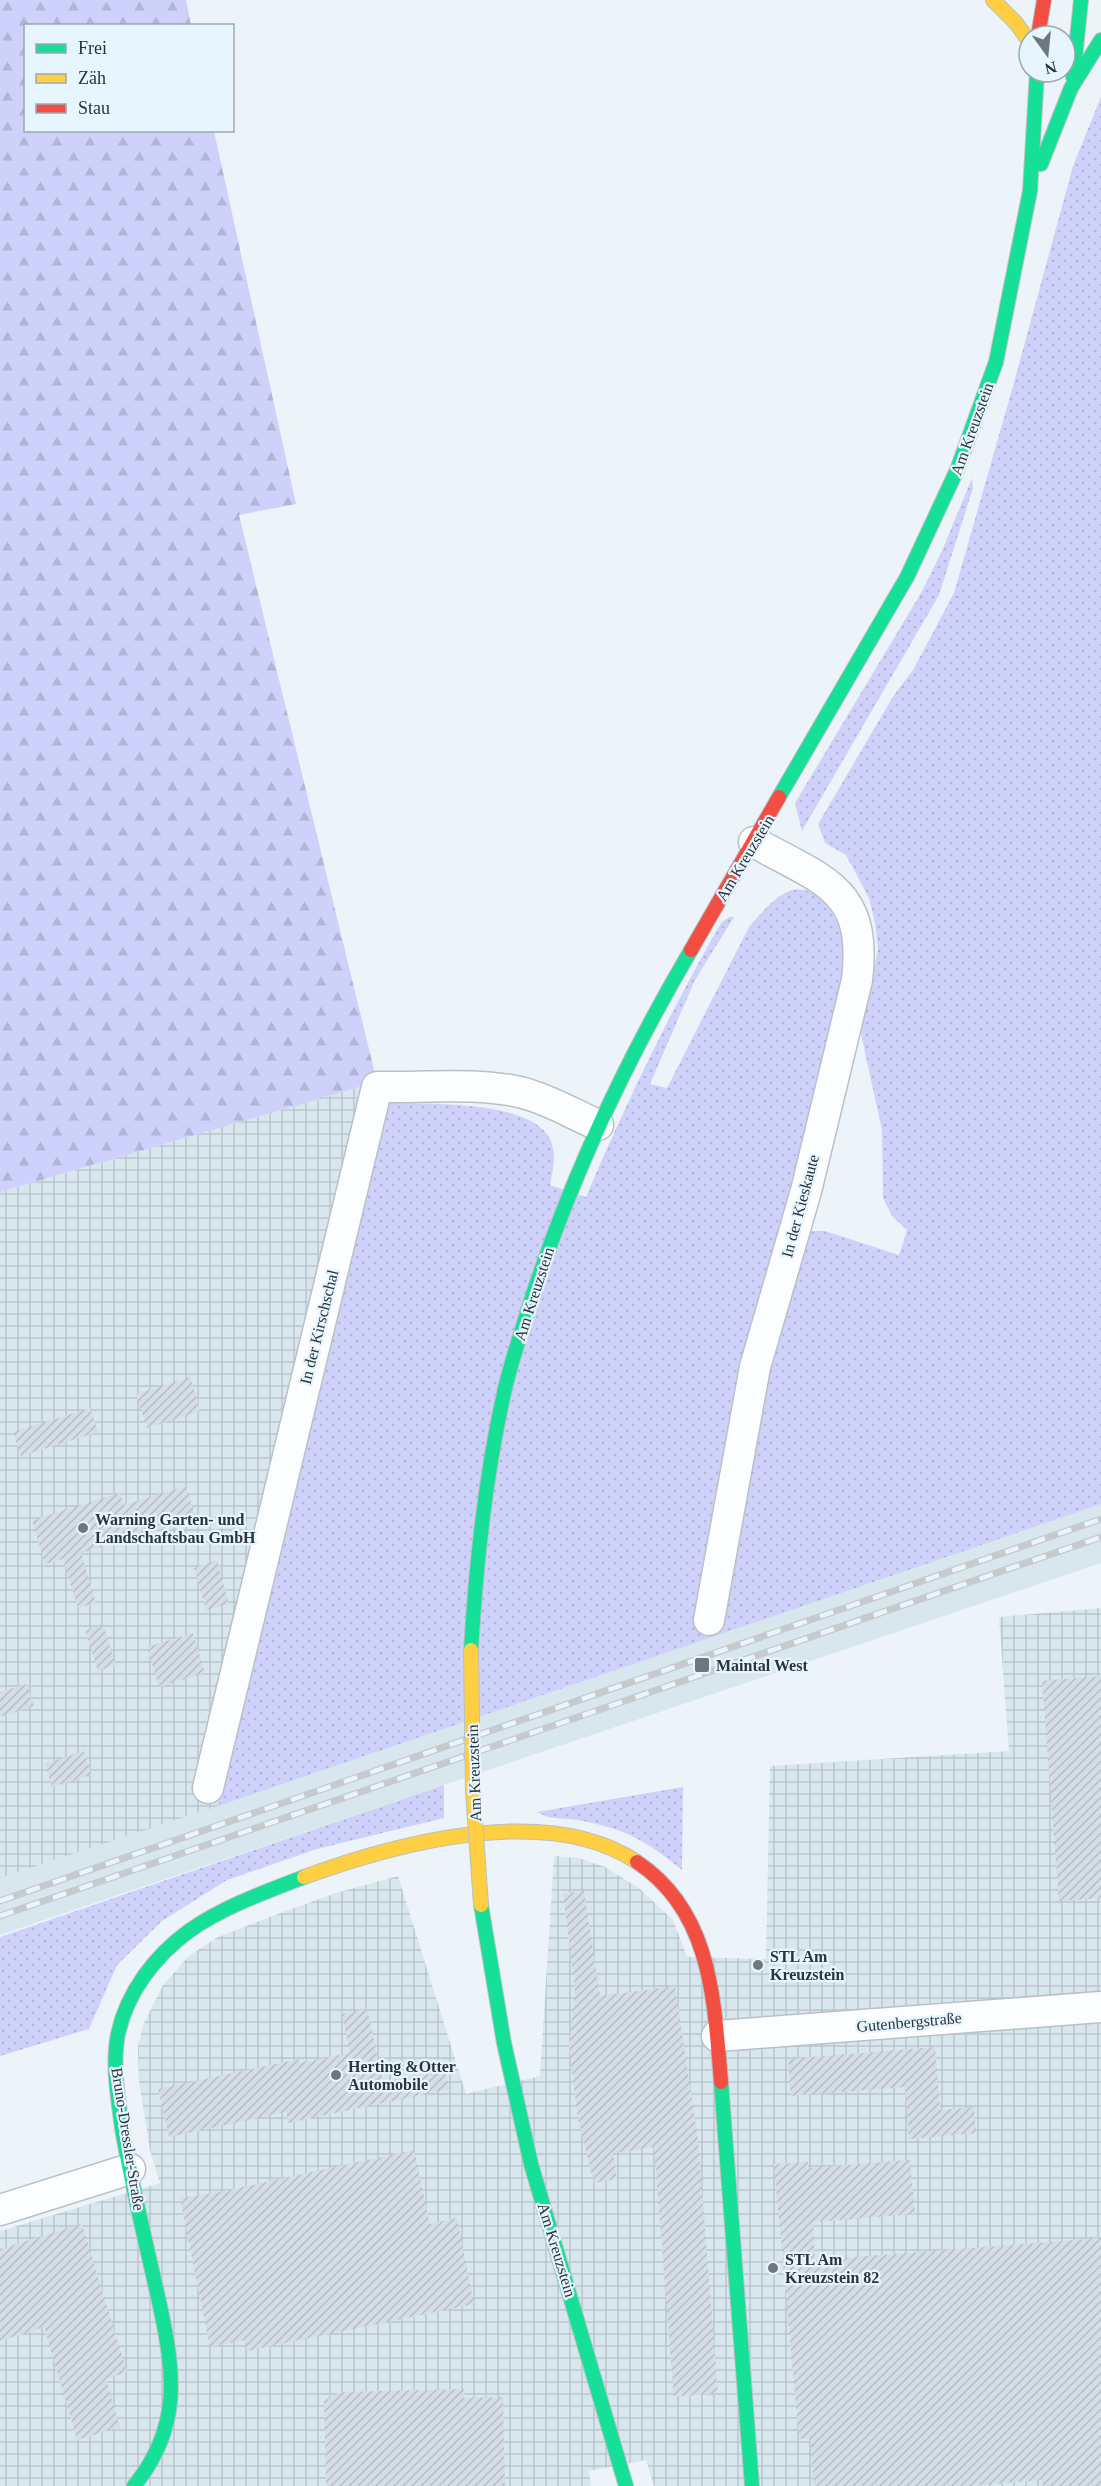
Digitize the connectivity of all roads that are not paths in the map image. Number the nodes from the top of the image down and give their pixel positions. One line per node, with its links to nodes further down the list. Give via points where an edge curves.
1 (993, 0): 4 (main road)
2 (1044, 0): 5 (main road)
3 (1081, 0): 8 (main road)
4 (1017, 24)
5 (1040, 24)
6 (1101, 40): 8 (main road, Am Kreuzstein)
7 (1036, 84): 9 (main road, Am Kreuzstein)
8 (1071, 88): 9 (main road, Am Kreuzstein)
9 (1030, 191): 10 (main road, Am Kreuzstein, via 996,362 957,470 907,577)
10 (754, 842): 11 (main road, Am Kreuzstein, via 652,1016); 12 (street, In der Kieskaute, via 829,884 845,902 857,926 859,957 857,980 806,1191 755,1367)
11 (598, 1125): 13 (street, In der Kirschschal, via 512,1091 377,1087); 19 (main road, Am Kreuzstein, bridge, via 537,1280 505,1390 494,1445 475,1575 471,1650 473,1791 481,1905 504,2043 531,2164)
12 (710, 1620)
13 (208, 1788)
14 (1101, 2007): 15 (street, Gutenbergstraße)
15 (717, 2036): 16 (main road, Bruno-Dressler-Straße, via 698,1932 681,1903 632,1857 590,1841 549,1833 485,1835 384,1851 255,1896 224,1911 186,1934 153,1964 128,2003 115,2049); 20 (main road)
16 (130, 2169): 17 (street); 18 (main road, Bruno-Dressler-Straße, via 171,2365 171,2406 160,2449)
17 (0, 2210)
18 (134, 2486)
19 (626, 2486)
20 (752, 2486)

